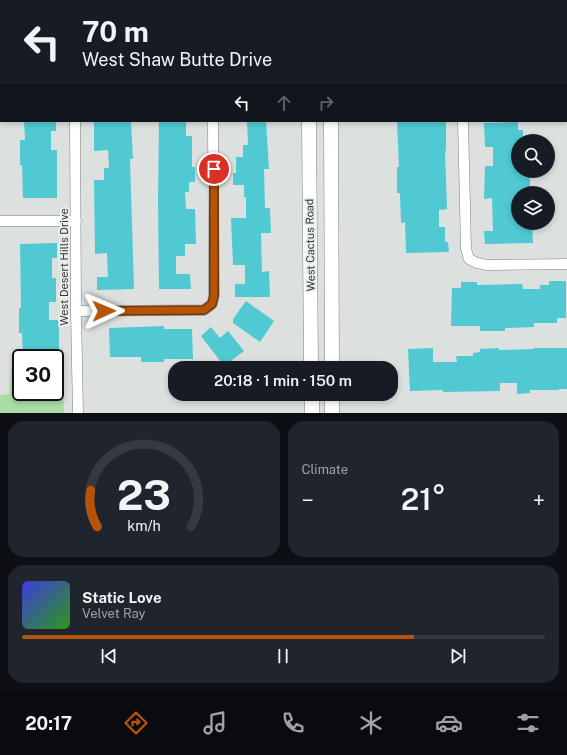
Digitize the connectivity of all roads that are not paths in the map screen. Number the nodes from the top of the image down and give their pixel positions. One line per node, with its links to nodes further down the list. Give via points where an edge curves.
1 (76, 122): 7 (street, West Desert Hills Drive)
2 (213, 122): 9 (street, via 212,304 204,310)
3 (309, 122): 10 (main road, West Cactus Road)
4 (331, 122): 11 (main road, West Cactus Road)
5 (463, 122): 8 (street, via 466,249 469,259 487,265)
6 (0, 221): 7 (street)
7 (76, 221): 9 (street, West Desert Hills Drive)
8 (567, 264)
9 (76, 311): 14 (street, West Desert Hills Drive)
10 (312, 361)
11 (332, 361)
12 (312, 401): 15 (main road)
13 (332, 401): 16 (main road)
14 (78, 413)
15 (312, 413)
16 (332, 413)

